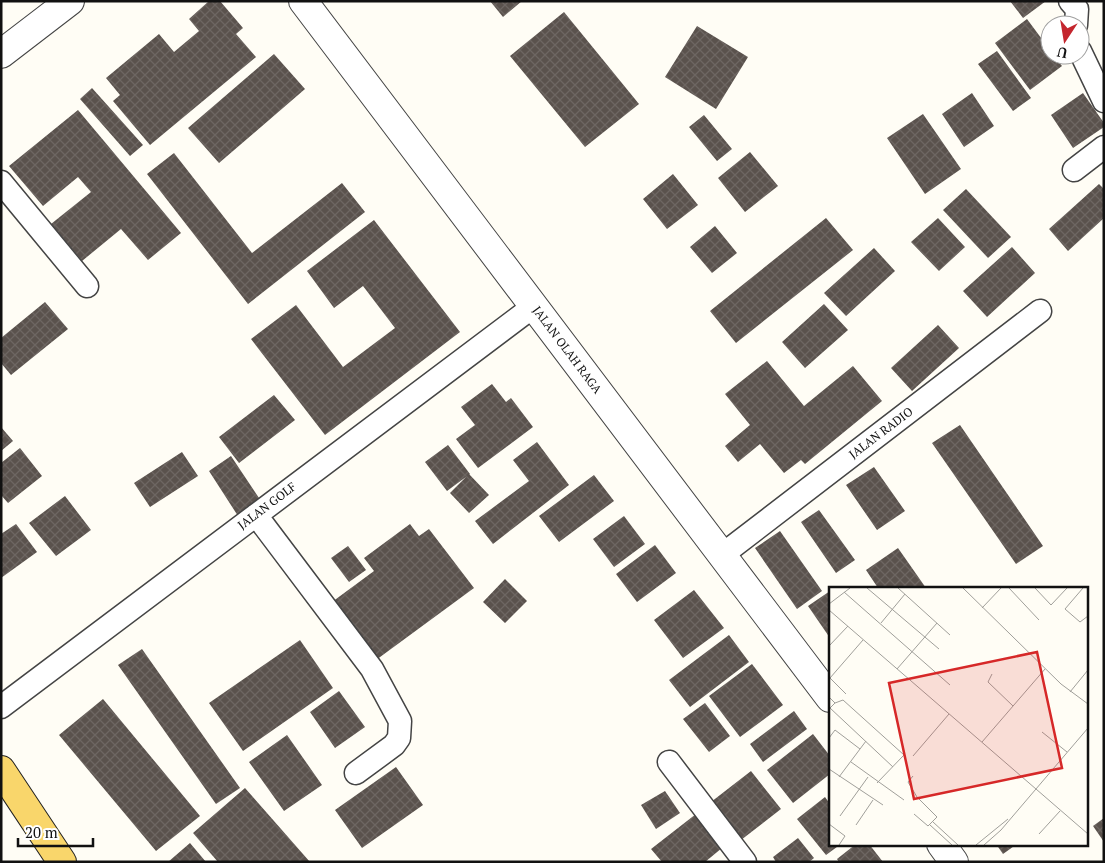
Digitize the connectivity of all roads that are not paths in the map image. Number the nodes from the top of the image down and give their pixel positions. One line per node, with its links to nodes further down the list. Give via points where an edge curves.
1 (70, 1): 5 (street)
2 (303, 1): 12 (street, JALAN OLAH RAGA)
3 (1070, 1): 4 (street, via 1077,9)
4 (1077, 15)
5 (1, 54)
6 (1087, 65): 7 (street)
7 (1104, 101)
8 (1104, 148): 9 (street)
9 (1074, 170)
10 (1, 182): 11 (street)
11 (87, 286)
12 (534, 306): 14 (street, JALAN GOLF); 15 (street, JALAN OLAH RAGA)
13 (1040, 311): 15 (street, JALAN RADIO)
14 (256, 515): 17 (street, JALAN GOLF); 20 (street, via 372,669 400,721 399,738 394,745)
15 (722, 554): 16 (street, JALAN OLAH RAGA)
16 (829, 697)
17 (1, 707)
18 (669, 762): 23 (street)
19 (1, 770): 22 (main road)
20 (356, 773)
21 (942, 846): 24 (street)
22 (62, 862)
23 (745, 862)
24 (954, 862)

